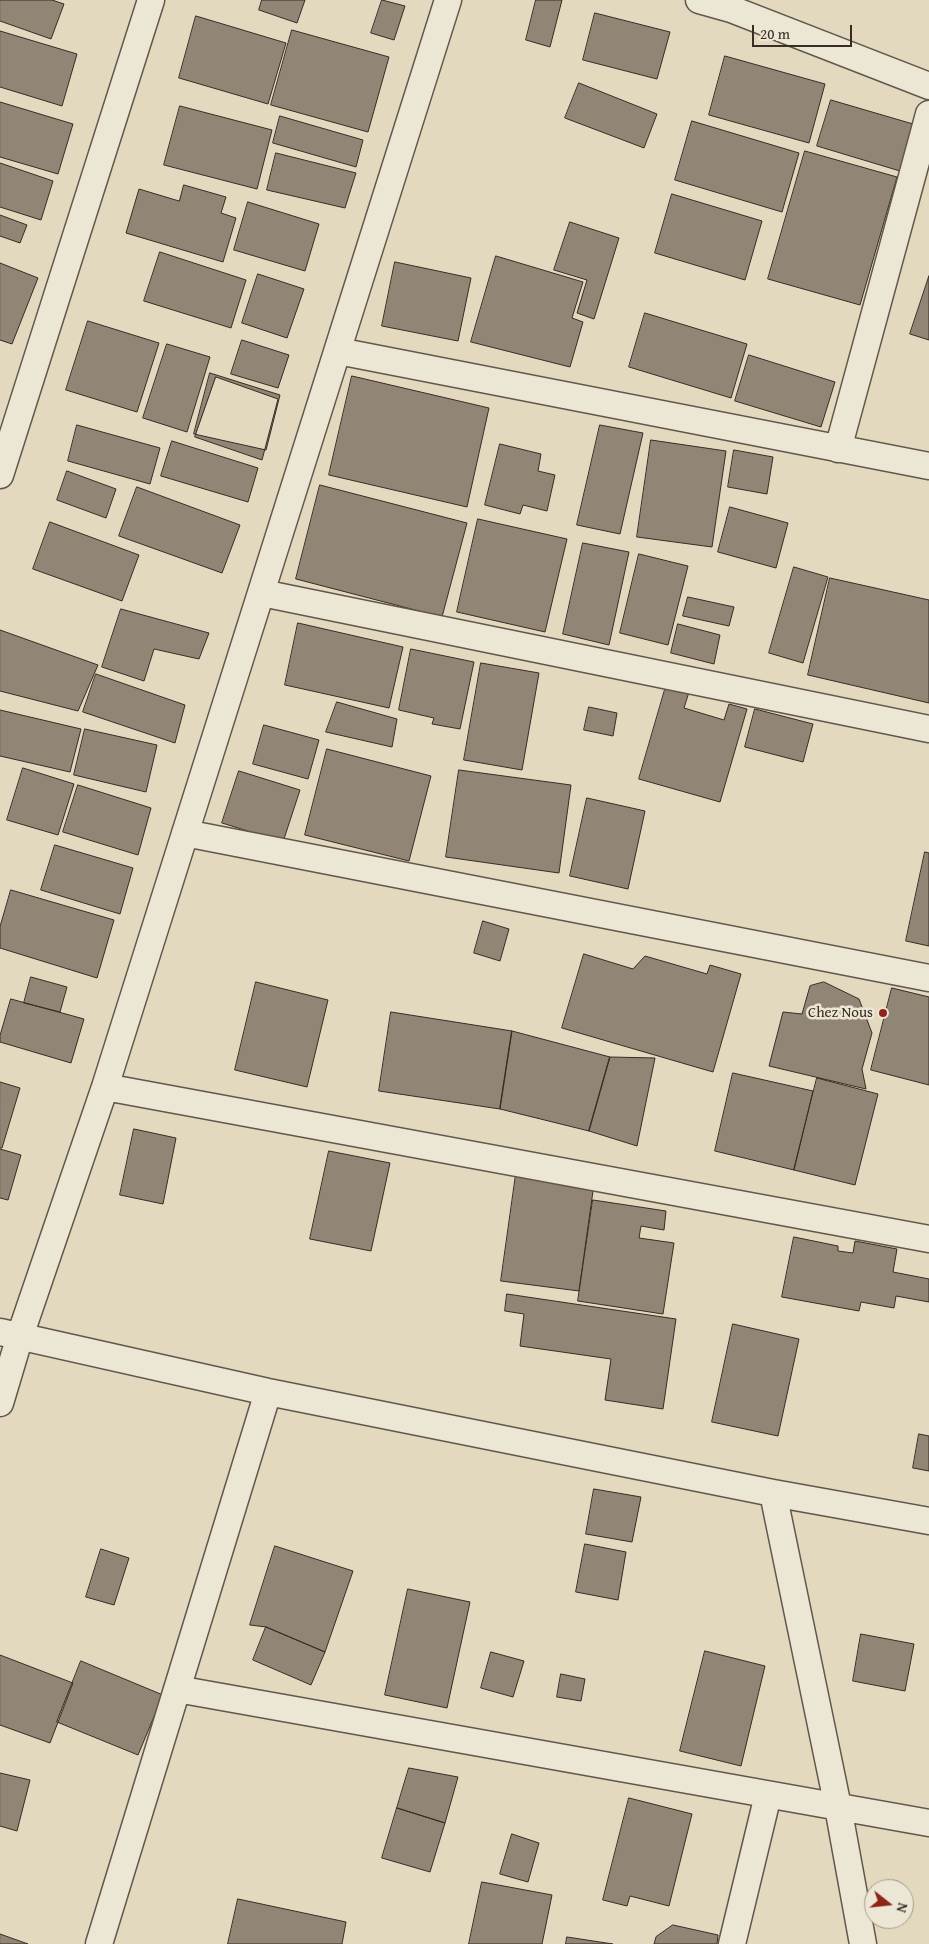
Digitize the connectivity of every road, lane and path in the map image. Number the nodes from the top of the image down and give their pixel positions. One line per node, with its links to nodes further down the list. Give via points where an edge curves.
1 (151, 0): 9 (street)
2 (448, 0): 6 (street)
3 (700, 0): 4 (street)
4 (929, 86)
5 (929, 114): 7 (street)
6 (338, 351): 7 (street); 10 (street)
7 (838, 449): 8 (street)
8 (929, 466)
9 (0, 474)
10 (262, 593): 11 (street); 12 (street)
11 (929, 729)
12 (185, 834): 13 (street); 14 (street)
13 (929, 978)
14 (105, 1087): 15 (street); 16 (street)
15 (929, 1239)
16 (10, 1334): 17 (street); 18 (street)
17 (268, 1392): 19 (street); 21 (street)
18 (0, 1403)
19 (773, 1493): 20 (street); 23 (street)
20 (929, 1521)
21 (177, 1689): 22 (street); 25 (street)
22 (768, 1795): 23 (street); 26 (street)
23 (838, 1807): 24 (street); 27 (street)
24 (929, 1823)
25 (99, 1944)
26 (732, 1944)
27 (863, 1944)

